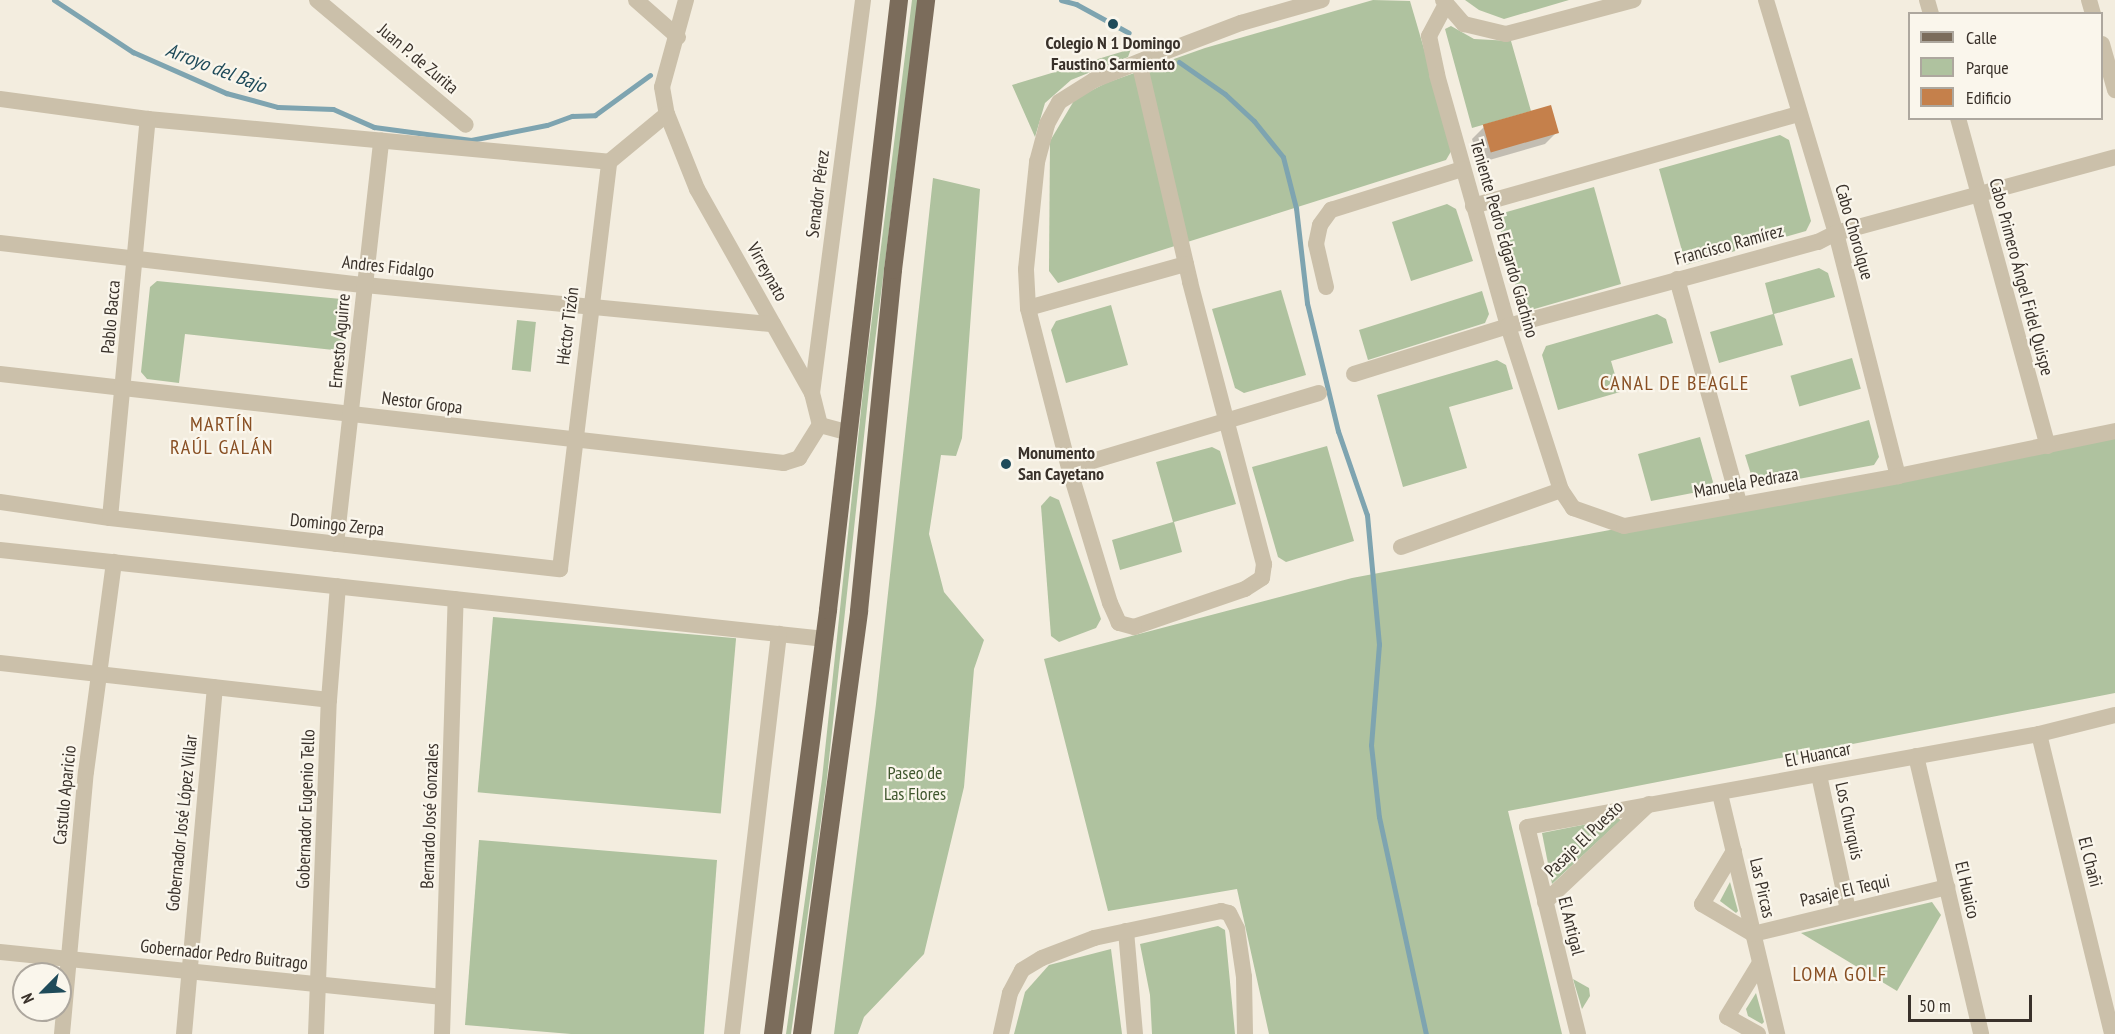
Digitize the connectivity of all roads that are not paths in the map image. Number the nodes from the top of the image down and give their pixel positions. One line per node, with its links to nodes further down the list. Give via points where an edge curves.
1 (317, 0): 20 (street, Juan P. de Zurita)
2 (636, 0): 11 (street)
3 (686, 0): 11 (street, Virreynato)
4 (863, 0): 41 (street, Senador Pérez)
5 (899, 0): 47 (main road)
6 (926, 0): 95 (main road, via 893,270 859,611)
7 (1322, 0): 13 (street, via 1241,23)
8 (1634, 0): 10 (street, via 1506,34 1464,24)
9 (1767, 0): 17 (street, Cabo Chorolque)
10 (1444, 3): 24 (street, Teniente Pedro Edgardo Giachino, via 1429,36)
11 (678, 38): 16 (street, Virreynato, via 662,87)
12 (2103, 48): 14 (street)
13 (1139, 62): 30 (street); 35 (street, via 1072,93 1059,102 1047,124 1036,162 1026,269)
14 (2115, 90)
15 (0, 99): 18 (street)
16 (667, 114): 23 (street); 36 (street, Virreynato, via 697,189)
17 (1799, 114): 26 (street); 27 (street, Cabo Chorolque)
18 (148, 119): 21 (street); 29 (street, Pablo Bacca)
19 (1958, 120): 25 (street, Cabo Primero Ángel Fidel Quispe)
20 (466, 125)
21 (381, 141): 23 (street); 32 (street, Ernesto Aguirre)
22 (2115, 157): 25 (street, Francisco Ramírez)
23 (609, 162): 34 (street, Héctor Tizón)
24 (1462, 169): 26 (street, Teniente Pedro Edgardo Giachino); 33 (street, via 1331,210 1320,225 1316,244)
25 (1977, 194): 27 (street, Francisco Ramírez); 49 (street, Cabo Primero Ángel Fidel Quispe)
26 (1473, 206): 37 (street, Teniente Pedro Edgardo Giachino)
27 (1836, 233): 31 (street, Francisco Ramírez, via 1818,242); 51 (street, Cabo Chorolque)
28 (0, 243): 29 (street, Andres Fidalgo)
29 (135, 258): 32 (street, Andres Fidalgo); 40 (street, Pablo Bacca)
30 (1186, 264): 35 (street); 44 (street)
31 (1677, 279): 37 (street, Francisco Ramírez); 54 (street)
32 (365, 285): 34 (street, Andres Fidalgo); 43 (street, Ernesto Aguirre)
33 (1326, 286)
34 (590, 305): 36 (street, Andres Fidalgo); 48 (street, Héctor Tizón)
35 (1028, 308): 50 (street)
36 (773, 324): 41 (street, Virreynato)
37 (1508, 326): 39 (street, Francisco Ramírez); 52 (street, Teniente Pedro Edgardo Giachino)
38 (0, 374): 40 (street, Nestor Gropa)
39 (1354, 374)
40 (124, 390): 43 (street, Nestor Gropa); 55 (street, Pablo Bacca)
41 (812, 393): 45 (street, Virreynato)
42 (1319, 393): 44 (street)
43 (353, 415): 48 (street, Nestor Gropa); 56 (street, Ernesto Aguirre)
44 (1225, 419): 50 (street); 50 (street, via 1264,564 1262,579 1134,627 1119,623 1110,603)
45 (820, 424): 47 (street); 48 (street, Nestor Gropa, via 798,458 784,463)
46 (2115, 431): 49 (street, Manuela Pedraza)
47 (847, 432): 64 (main road)
48 (574, 441): 60 (street, Héctor Tizón)
49 (2048, 447): 51 (street, Manuela Pedraza)
50 (1069, 468)
51 (1898, 476): 54 (street, Manuela Pedraza)
52 (1561, 490): 54 (street, Manuela Pedraza, via 1573,508 1624,526); 57 (street)
53 (0, 502): 55 (street, Domingo Zerpa)
54 (1739, 503)
55 (110, 518): 56 (street, Domingo Zerpa)
56 (336, 544): 60 (street, Domingo Zerpa)
57 (1401, 547)
58 (0, 550): 59 (street)
59 (114, 562): 61 (street); 66 (street, Castulo Aparicio)
60 (560, 569)
61 (338, 586): 62 (street); 68 (street, Gobernador Eugenio Tello)
62 (456, 599): 63 (street); 87 (street, Bernardo José Gonzales)
63 (779, 634): 64 (street); 93 (street)
64 (825, 639): 94 (main road)
65 (0, 663): 66 (street)
66 (99, 674): 67 (street); 83 (street, Castulo Aparicio)
67 (215, 687): 68 (street); 85 (street, Gobernador José López Villar)
68 (329, 700): 86 (street, Gobernador Eugenio Tello)
69 (2115, 715): 70 (street, El Huancar)
70 (2039, 734): 71 (street, El Huancar); 102 (street, El Chañi)
71 (1916, 756): 72 (street, El Huancar); 77 (street, El Huaico)
72 (1819, 775): 73 (street, El Huancar); 79 (street, Los Churquis)
73 (1720, 794): 74 (street, El Huancar); 76 (street, Las Pircas)
74 (1650, 803): 75 (street, El Huancar); 78 (street, Pasaje El Puesto)
75 (1527, 827): 78 (street, El Antigal)
76 (1734, 851): 81 (street, Las Pircas); 81 (street, Las Pircas, via 1702,904)
77 (1947, 887): 79 (street, Pasaje El Tequi); 101 (street, El Huaico)
78 (1545, 902): 99 (street, El Antigal)
79 (1848, 910): 81 (street, Pasaje El Tequi)
80 (1126, 931): 96 (street, via 1094,938 1022,970 1010,993); 97 (street); 98 (street, via 1221,910 1229,913 1237,929 1244,977)
81 (1753, 934): 84 (street, Las Pircas)
82 (0, 952): 83 (street, Gobernador Pedro Buitrago)
83 (68, 959): 85 (street, Gobernador Pedro Buitrago); 89 (street, Castulo Aparicio)
84 (1760, 963): 88 (street, Las Pircas); 100 (street, via 1727,1017)
85 (187, 969): 86 (street, Gobernador Pedro Buitrago); 90 (street, Gobernador José López Villar)
86 (319, 986): 87 (street, Gobernador Pedro Buitrago); 91 (street, Gobernador Eugenio Tello)
87 (443, 997): 92 (street, Bernardo José Gonzales)
88 (1780, 1032)
89 (62, 1034)
90 (184, 1034)
91 (316, 1034)
92 (442, 1034)
93 (732, 1034)
94 (773, 1034)
95 (802, 1034)
96 (1001, 1034)
97 (1136, 1034)
98 (1245, 1034)
99 (1578, 1034)
100 (1758, 1034)
101 (1981, 1034)
102 (2112, 1034)

